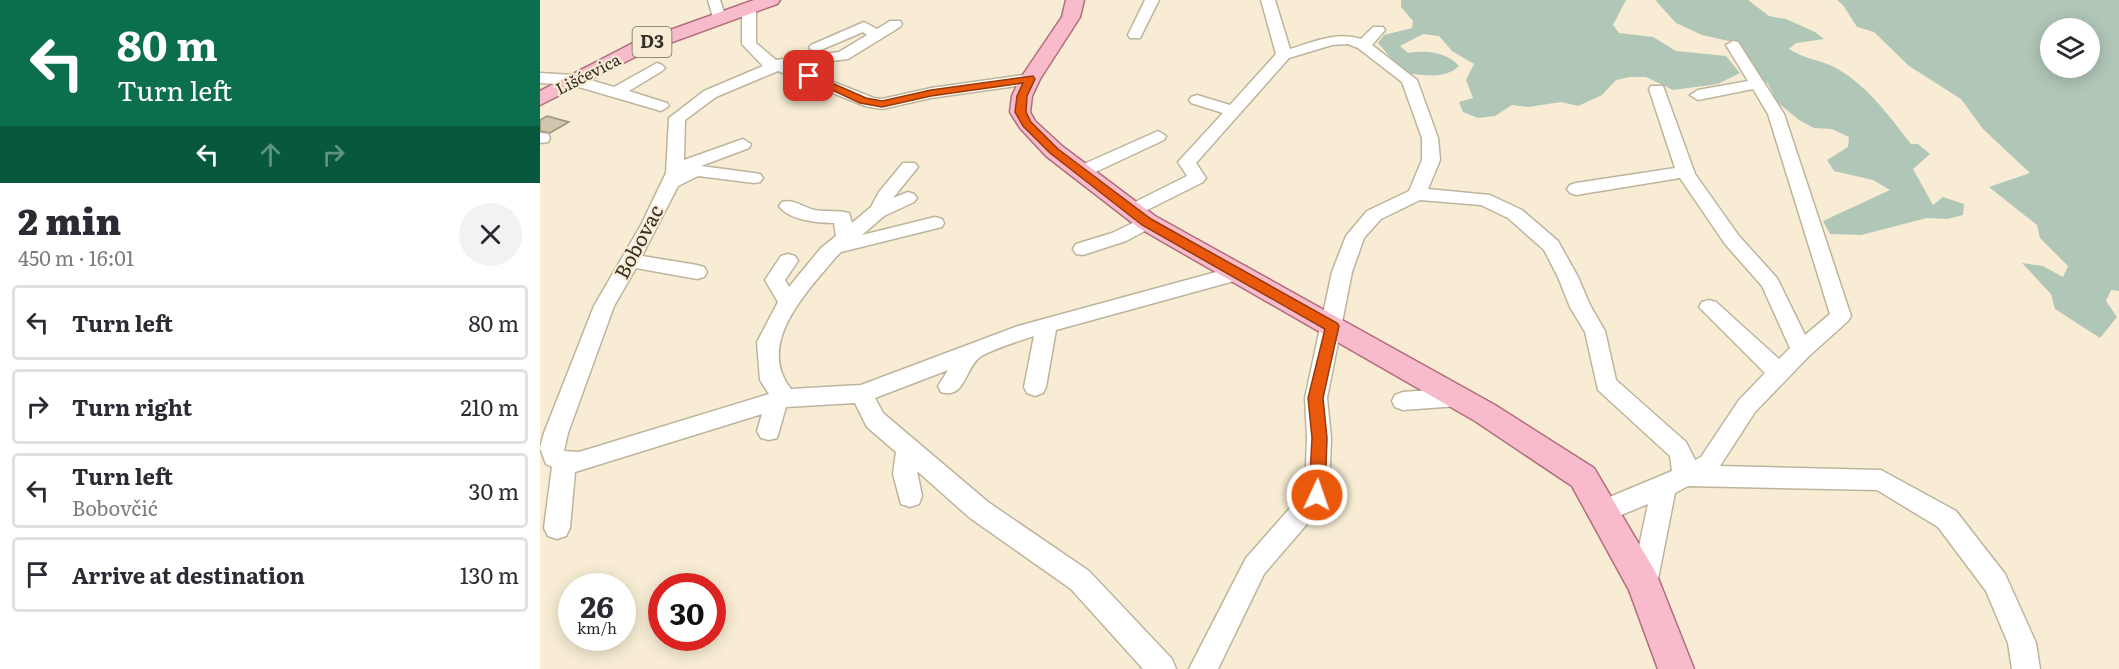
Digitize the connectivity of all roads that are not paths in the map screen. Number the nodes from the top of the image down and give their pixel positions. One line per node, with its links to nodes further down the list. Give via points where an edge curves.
1 (771, 0): 4 (main road, Lišćevica / D3)
2 (1152, 0): 10 (street)
3 (1268, 0): 14 (street)
4 (749, 7): 6 (main road, Lišćevica / D3); 15 (street, via 749,44)
5 (1073, 8): 18 (main road)
6 (716, 9): 19 (main road, Lišćevica / D3)
7 (895, 24): 9 (street)
8 (1378, 30): 11 (street)
9 (878, 35): 13 (street, via 864,26); 15 (street, via 837,58 793,60)
10 (1135, 35)
11 (1363, 45): 14 (street, via 1349,40 1331,41); 37 (street, via 1409,80 1423,118 1430,138 1431,160)
12 (1733, 45): 20 (street)
13 (816, 48)
14 (1284, 55): 28 (street)
15 (776, 66): 18 (street, via 871,104); 34 (street, Bobovac, via 710,94 677,118)
16 (657, 68): 23 (street)
17 (540, 78): 19 (street)
18 (1030, 79): 32 (main road, via 1020,112 1054,151)
19 (567, 84): 21 (street); 23 (street); 25 (main road, Lišćevica / D3)
20 (1757, 84): 24 (street); 53 (street, via 1776,114 1841,316)
21 (540, 85)
22 (1657, 89): 33 (street)
23 (615, 93): 27 (street)
24 (1698, 95)
25 (540, 99)
26 (1197, 100): 28 (street)
27 (661, 106)
28 (1236, 111): 41 (street, via 1187,162 1197,178)
29 (1158, 136): 32 (street)
30 (743, 144): 34 (street)
31 (909, 167): 40 (street, via 885,196)
32 (1081, 172): 41 (main road)
33 (1686, 172): 36 (street); 53 (street, via 1732,240 1770,283)
34 (673, 176): 35 (street, via 696,170); 45 (street, Bobovac)
35 (754, 178)
36 (1576, 189)
37 (1417, 194): 52 (street, via 1374,215 1355,236 1342,272); 65 (street, via 1484,199 1515,214 1551,246 1595,331 1606,384 1678,449 1684,461)
38 (908, 198): 40 (street)
39 (788, 206): 43 (street, via 808,216 842,217)
40 (881, 209): 43 (street)
41 (1140, 216): 44 (street, via 1119,237); 48 (main road)
42 (935, 223): 43 (street)
43 (841, 243): 49 (street)
44 (1083, 249)
45 (630, 260): 47 (street); 64 (street, Bobovac, via 604,306 556,433 554,457)
46 (788, 261): 49 (street, via 775,280)
47 (697, 272)
48 (1238, 273): 51 (street); 52 (main road)
49 (788, 302): 60 (street, via 768,342 771,380)
50 (1709, 307): 55 (street)
51 (1047, 325): 54 (street); 57 (street)
52 (1332, 326): 59 (main road); 71 (street, via 1316,398 1317,495 1255,566)
53 (1801, 350): 55 (street)
54 (971, 352): 56 (street); 58 (street)
55 (1779, 373): 65 (street, via 1747,406 1709,464)
56 (949, 386)
57 (1035, 387)
58 (862, 394): 60 (street); 63 (street, via 875,420)
59 (1458, 397): 61 (street); 67 (main road, via 1583,477)
60 (781, 399): 62 (street); 64 (street, via 579,462)
61 (1404, 401)
62 (769, 431)
63 (908, 448): 66 (street, via 905,474); 70 (street, via 979,510 1080,580)
64 (564, 462): 68 (street)
65 (1674, 482): 67 (street); 69 (street); 73 (street, via 1881,480 1947,519 1996,583 2022,643)
66 (910, 496)
67 (1602, 512): 69 (main road)
68 (557, 528)
69 (1644, 584): 72 (main road)
70 (1162, 669)
71 (1203, 669)
72 (1676, 669)
73 (2026, 669)

